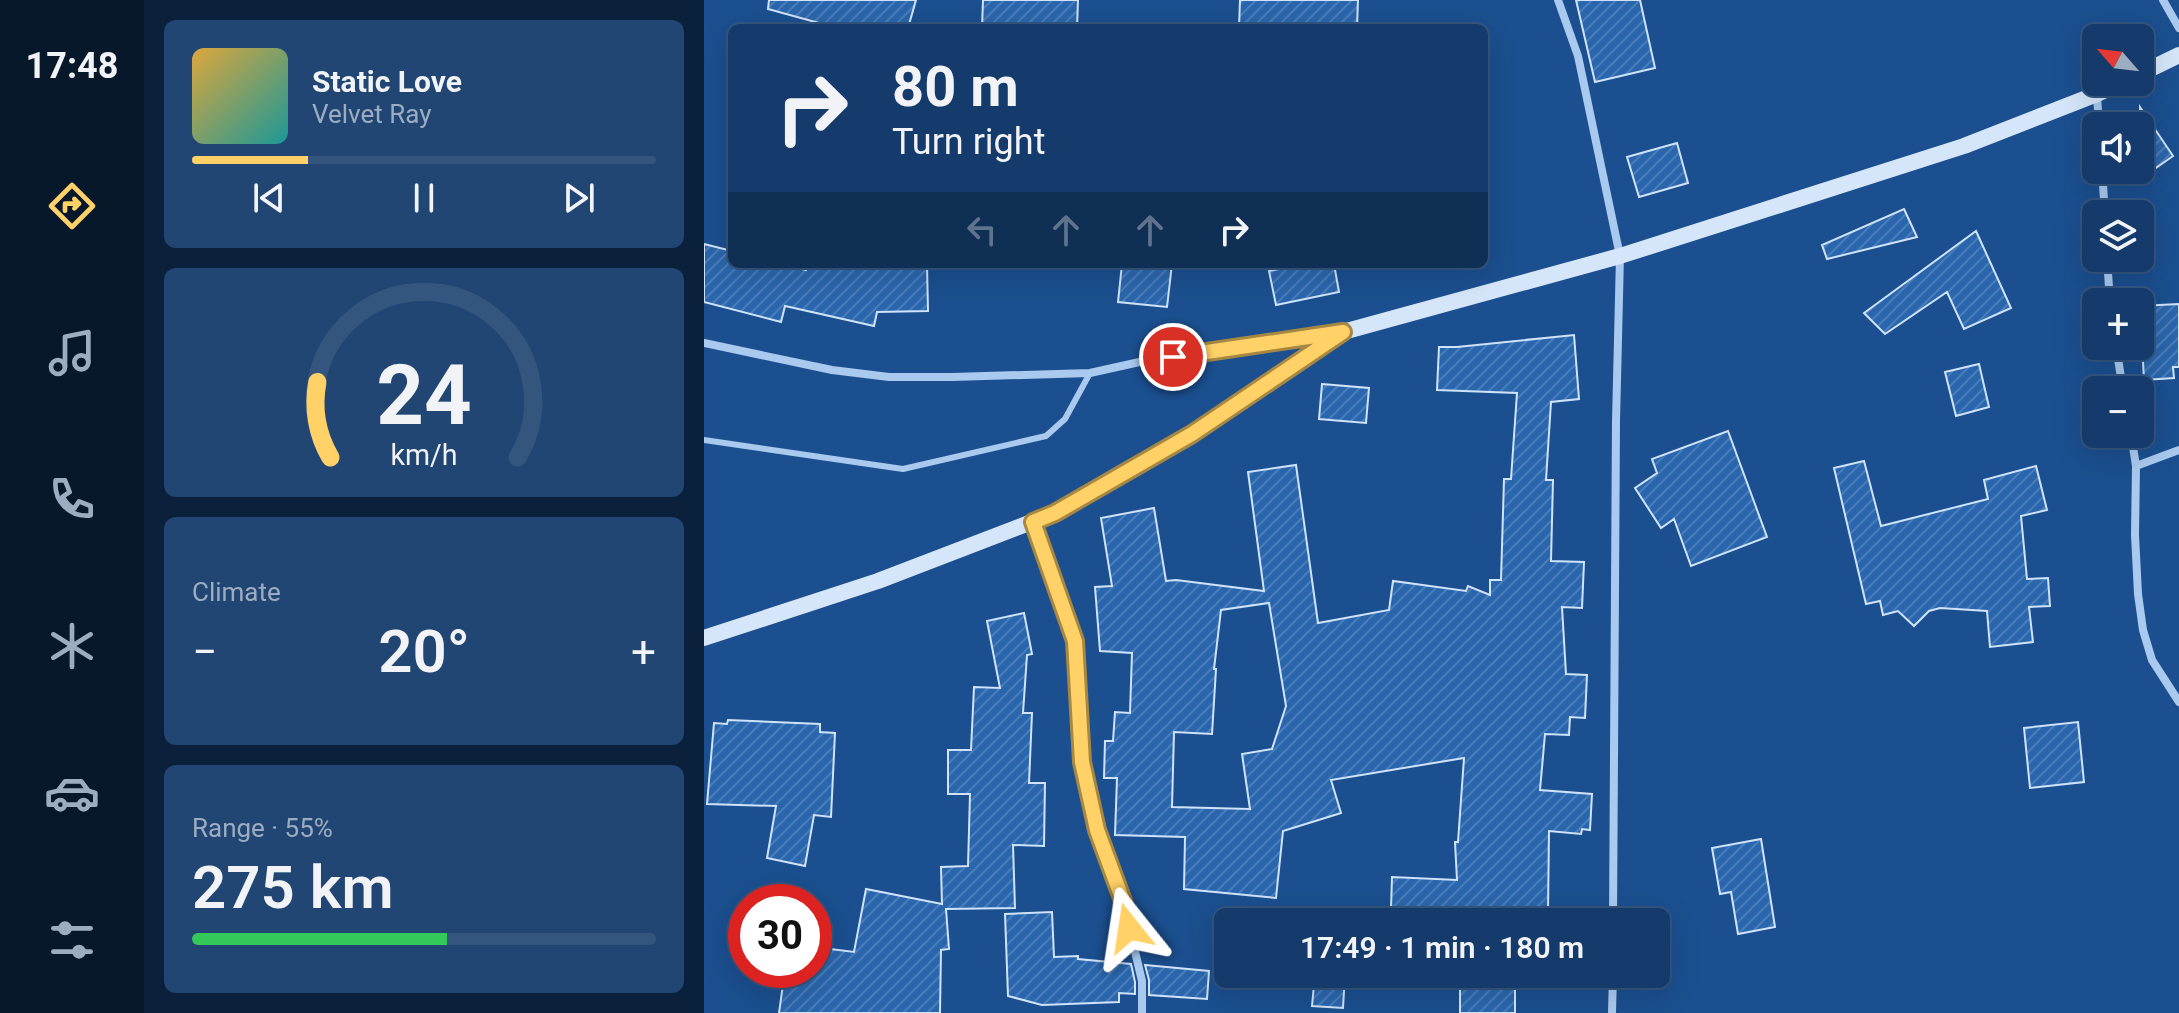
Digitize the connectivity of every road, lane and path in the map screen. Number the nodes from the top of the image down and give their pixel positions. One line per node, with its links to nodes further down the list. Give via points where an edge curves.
1 (1558, 0): 7 (street, via 1578,56)
2 (2163, 0): 3 (street)
3 (2179, 28)
4 (2179, 55): 5 (street)
5 (2154, 67)
6 (2092, 96): 7 (street, via 1964,146)
7 (1620, 256): 8 (street); 18 (street)
8 (1343, 332): 10 (street); 15 (street, via 1192,434)
9 (704, 343): 10 (street, via 889,377)
10 (1090, 373): 11 (lane, via 1065,419 1046,436 903,469)
11 (704, 440)
12 (2133, 448): 14 (street)
13 (2179, 450): 14 (street)
14 (2136, 466): 17 (street, via 2143,630 2152,660)
15 (1033, 522): 16 (street, via 878,581); 20 (street, via 1075,641 1082,762 1097,830 1123,901 1142,981)
16 (704, 638)
17 (2179, 702)
18 (1613, 908)
19 (1613, 988): 21 (street)
20 (1142, 1013)
21 (1612, 1013)

